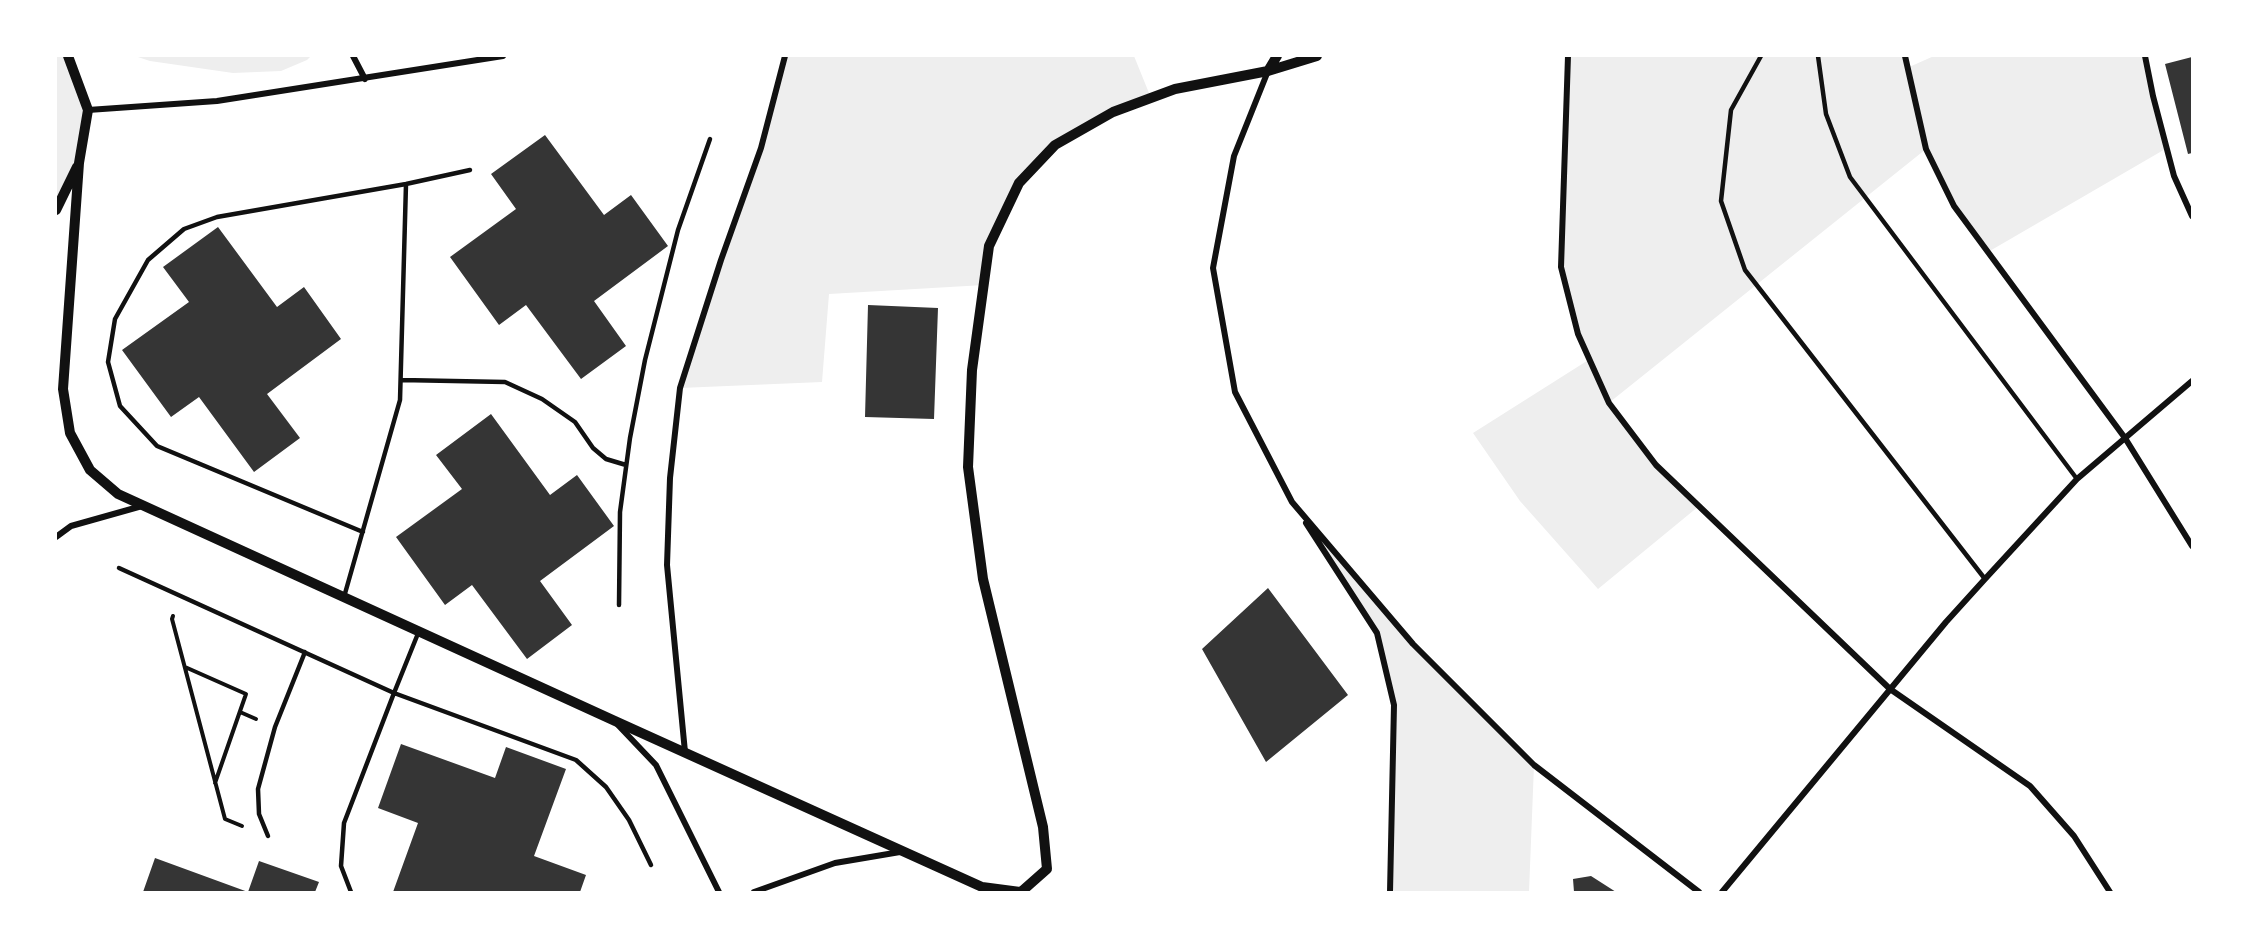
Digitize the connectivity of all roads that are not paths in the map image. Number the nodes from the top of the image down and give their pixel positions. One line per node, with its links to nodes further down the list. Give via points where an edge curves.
1 (68, 56): 15 (street)
2 (353, 56): 14 (street)
3 (503, 56): 14 (street)
4 (785, 56): 41 (street, via 761,147 680,388 670,477 668,565)
5 (1269, 56): 13 (street)
6 (1277, 56): 13 (street)
7 (1317, 56): 13 (street)
8 (1568, 56): 38 (street, via 1561,267 1578,334 1609,403 1656,465)
9 (1761, 56): 33 (lane, via 1731,110 1721,201 1745,270)
10 (1818, 56): 26 (lane, via 1826,114 1850,177)
11 (1905, 56): 24 (street, via 1926,149 1954,206)
12 (2145, 56): 21 (street, via 2174,176)
13 (1268, 71): 27 (street, via 1234,156 1213,268 1235,392); 49 (street, via 1167,92 1113,112 1055,145 1019,183 989,246 972,370 968,466 983,579 1043,827 1047,869)
14 (365, 79): 15 (street, via 217,101)
15 (88, 110): 17 (street)
16 (710, 139): 25 (lane, via 678,230 645,360)
17 (80, 163): 20 (street); 28 (street, via 63,389 70,433 90,470 118,494)
18 (470, 170): 19 (lane)
19 (406, 184): 22 (lane); 29 (lane, via 217,217 184,230 148,260 115,319 108,362 120,406 157,446)
20 (56, 210)
21 (2193, 216)
22 (401, 380): 25 (lane, via 505,382 542,399 575,422 606,459); 29 (lane, via 400,400)
23 (2193, 381): 24 (street)
24 (2125, 438): 26 (street); 31 (street)
25 (626, 465): 35 (lane, via 620,512)
26 (2077, 479): 33 (street)
27 (1292, 502): 50 (street, via 1377,633 1394,705); 51 (street, via 1413,644 1534,765)
28 (145, 506): 30 (street, via 71,526); 34 (street)
29 (363, 532): 34 (lane)
30 (56, 537)
31 (2193, 546)
32 (119, 568): 37 (lane)
33 (1985, 579): 38 (street)
34 (344, 597): 36 (street)
35 (618, 605)
36 (419, 631): 39 (lane); 40 (street)
37 (305, 652): 39 (lane); 42 (lane, via 272,738 258,789 259,814)
38 (1890, 689): 52 (street); 53 (street, via 2030,786 2074,836)
39 (394, 693): 44 (lane, via 576,760 606,787 629,820); 46 (lane, via 344,823 341,866)
40 (615, 721): 41 (street); 47 (street, via 656,765)
41 (685, 752): 43 (street)
42 (268, 836)
43 (902, 852): 45 (street); 48 (street, via 835,863)
44 (651, 865)
45 (982, 890): 49 (street)
46 (351, 892)
47 (719, 892)
48 (754, 892)
49 (1021, 892)
50 (1390, 892)
51 (1699, 892)
52 (1722, 892)
53 (2110, 892)

